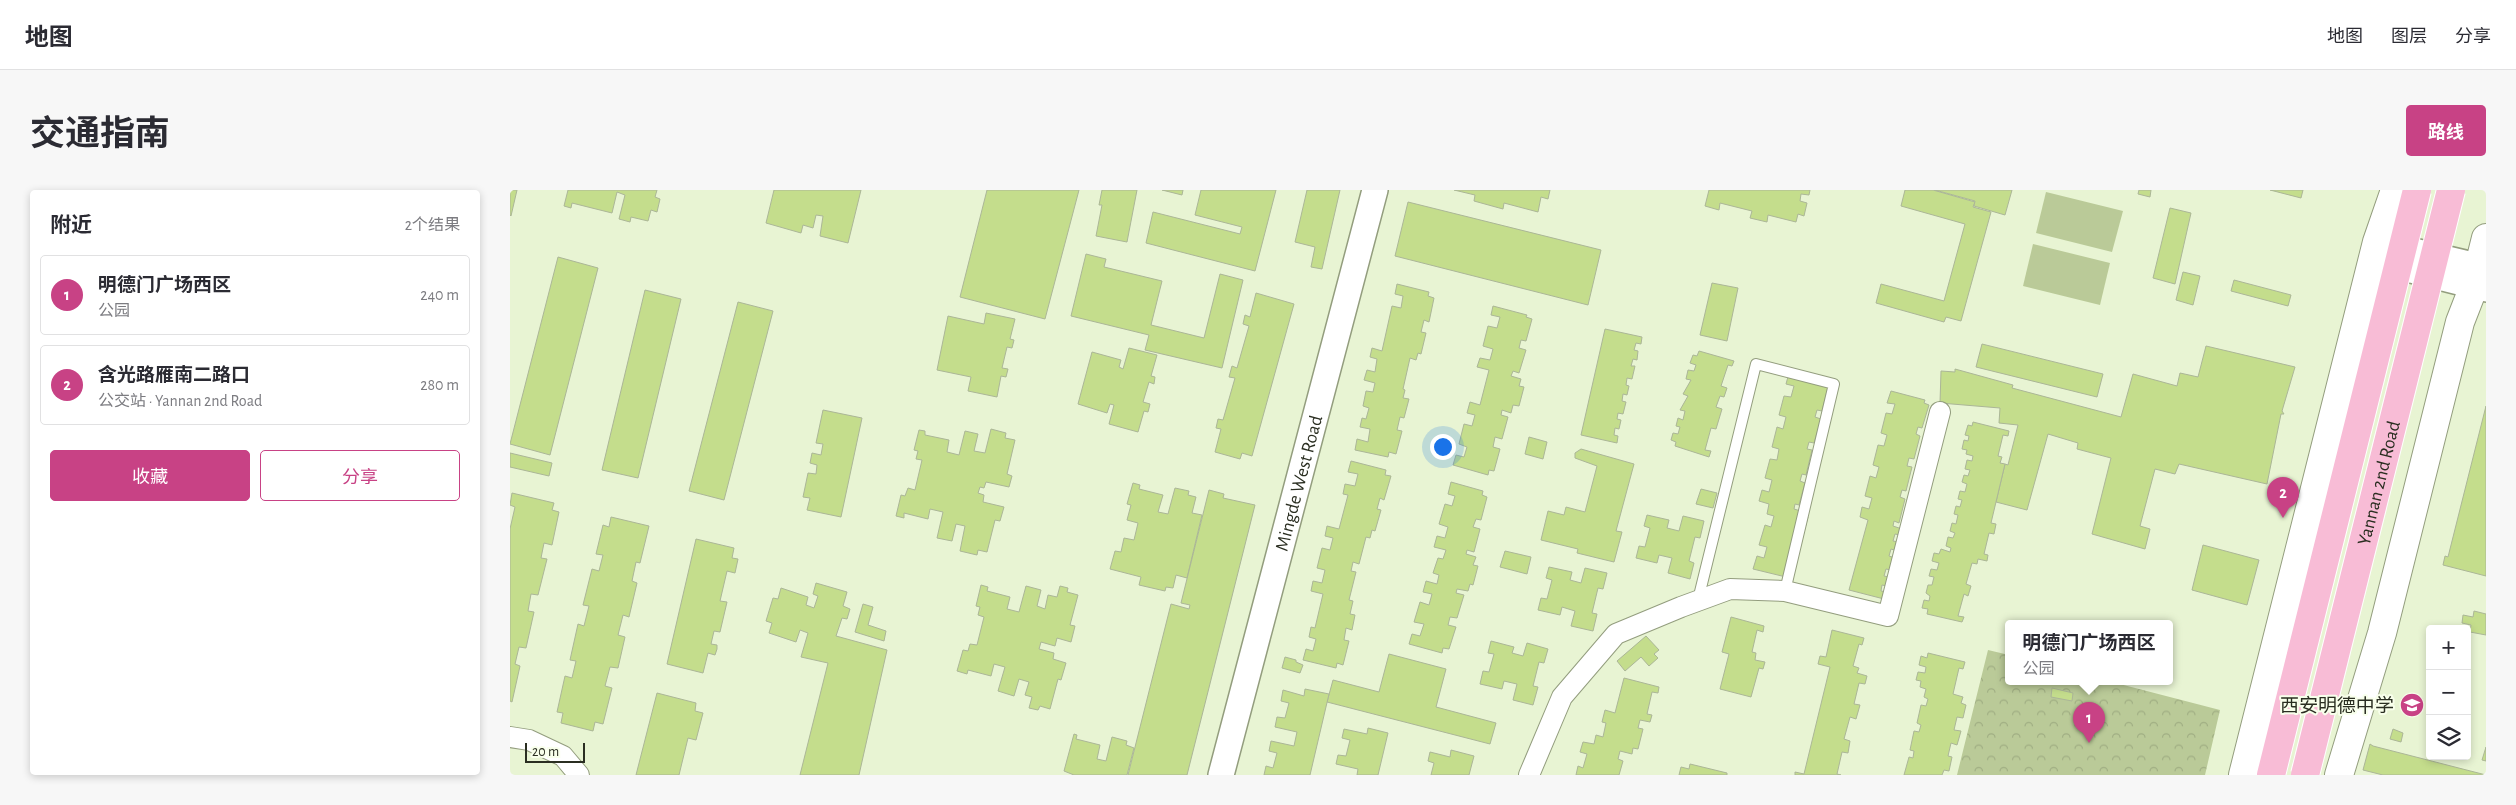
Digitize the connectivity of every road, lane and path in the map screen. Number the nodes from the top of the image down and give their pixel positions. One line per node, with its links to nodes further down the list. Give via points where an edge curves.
1 (1374, 190): 13 (street, Mingde West Road)
2 (2395, 190): 6 (main road)
3 (2417, 190): 16 (main road, Yannan 2nd Road, bridge)
4 (2451, 190): 17 (main road, Yannan 2nd Road, bridge)
5 (2486, 238): 7 (main road)
6 (2374, 251): 7 (street); 15 (main road)
7 (2481, 277): 18 (main road, via 2460,322 2382,633)
8 (1940, 412): 9 (street, via 1888,616)
9 (1785, 591): 10 (street, via 1730,589); 10 (lane, via 1834,384 1756,364)
10 (1698, 600): 14 (street, via 1616,634 1562,697)
11 (510, 737): 12 (street, via 529,740 563,756)
12 (580, 775)
13 (1221, 775)
14 (1530, 775)
15 (2243, 775)
16 (2271, 775)
17 (2305, 775)
18 (2339, 775)

